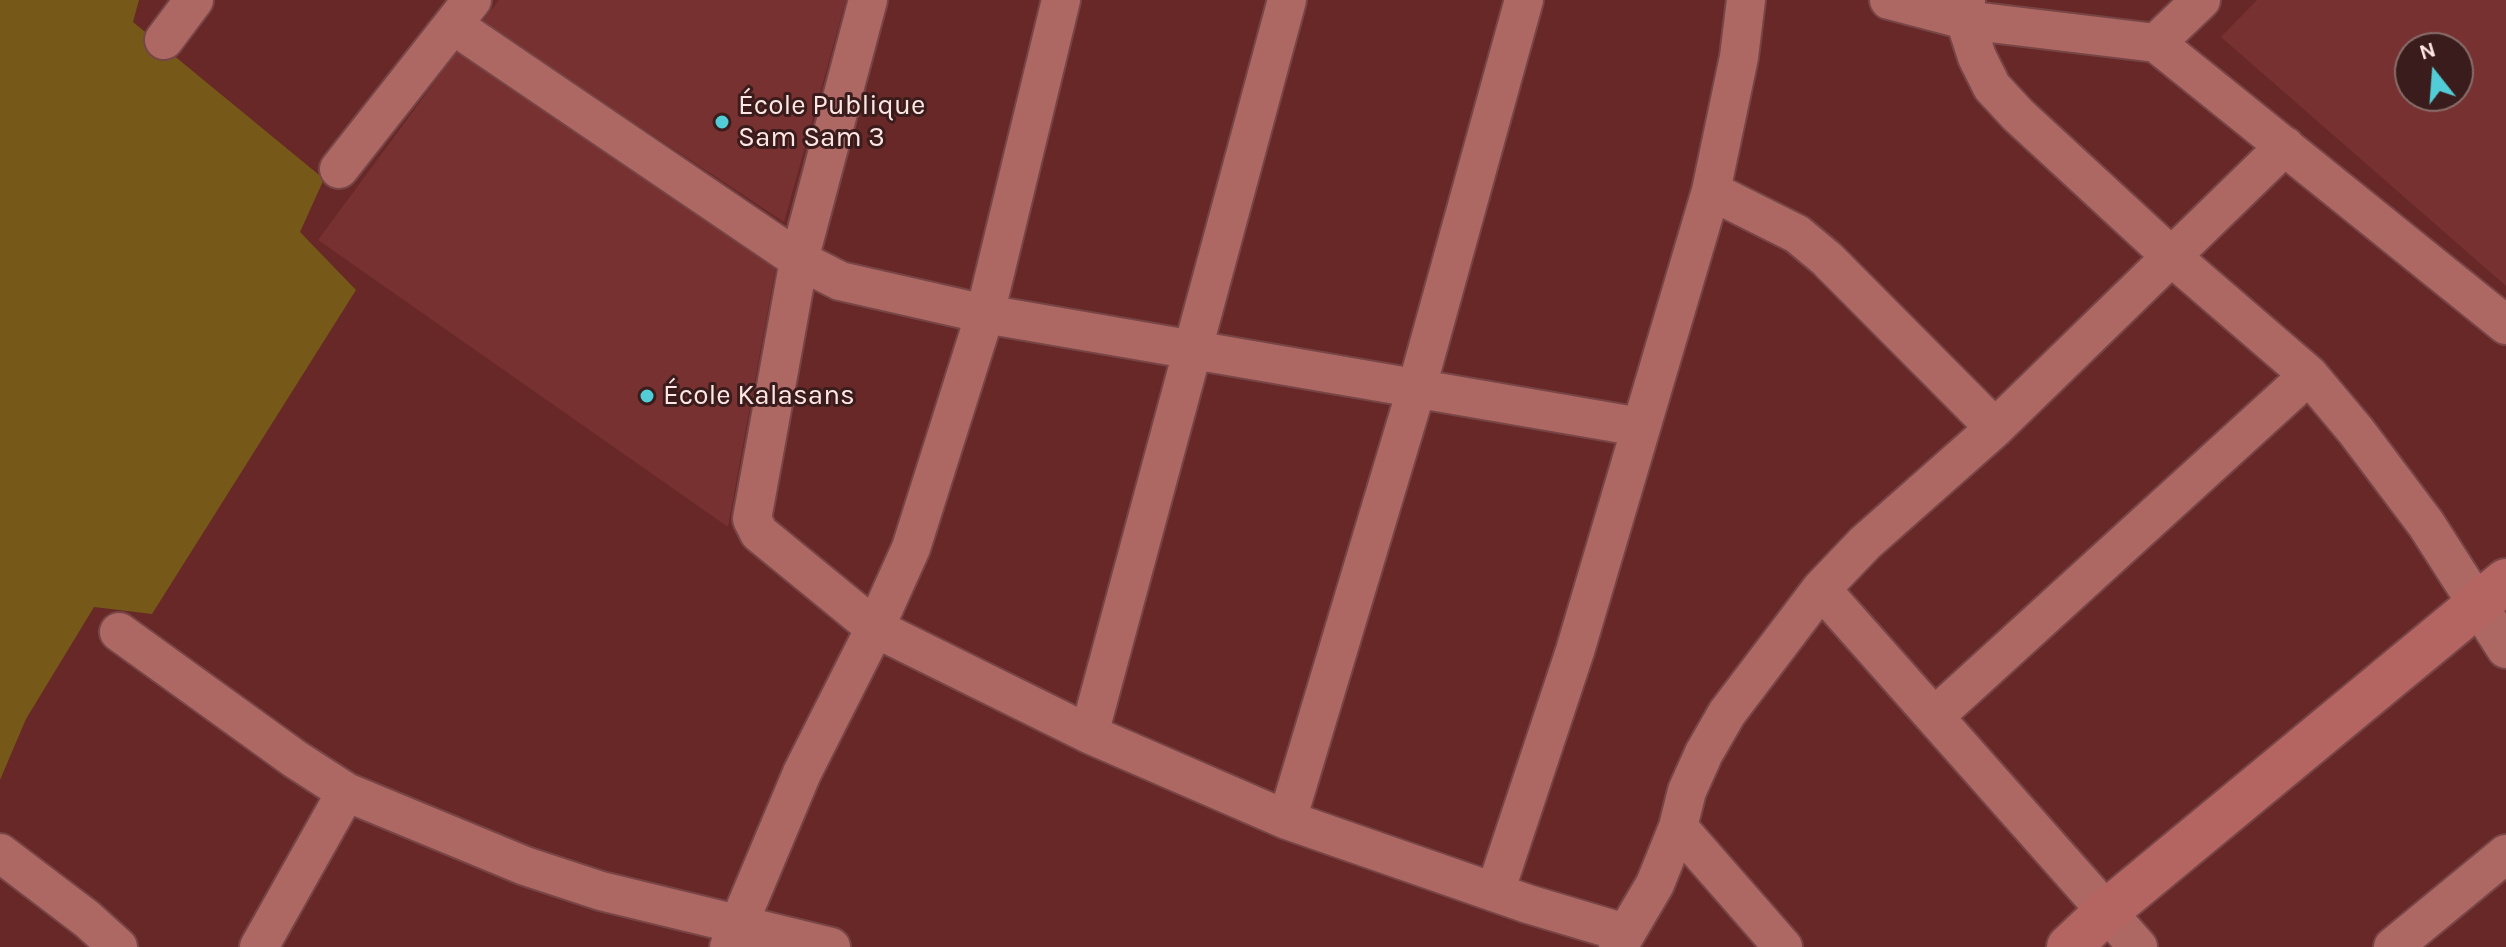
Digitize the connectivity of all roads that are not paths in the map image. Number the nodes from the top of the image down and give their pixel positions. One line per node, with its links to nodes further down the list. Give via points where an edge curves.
1 (194, 0): 11 (street)
2 (868, 0): 17 (street)
3 (1061, 0): 18 (street)
4 (1287, 0): 20 (street)
5 (1524, 0): 22 (street)
6 (1746, 0): 15 (street)
7 (1889, 0): 9 (street)
8 (2201, 0): 12 (street)
9 (1966, 10): 12 (street); 16 (street, via 1977,57 1992,87)
10 (462, 12): 14 (street); 17 (street)
11 (164, 40)
12 (2156, 43): 13 (street)
13 (2285, 146): 16 (street); 19 (street)
14 (339, 169)
15 (1711, 191): 23 (street); 24 (street, via 1797,234)
16 (2172, 257): 21 (street); 24 (street)
17 (799, 260): 18 (street, via 840,281); 27 (street, via 752,519 759,533)
18 (985, 314): 20 (street); 27 (street, via 911,548)
19 (2506, 325)
20 (1193, 349): 22 (street); 31 (street)
21 (2309, 375): 26 (street, via 2426,524); 30 (street)
22 (1417, 387): 23 (street); 33 (street)
23 (1640, 427): 37 (street, via 1575,651)
24 (1995, 428): 25 (street)
25 (1821, 589): 30 (street); 34 (street, via 1727,713 1687,791)
26 (2492, 592): 29 (street); 38 (street)
27 (875, 628): 31 (street); 39 (street, via 802,773)
28 (119, 632): 32 (street)
29 (2506, 649)
30 (1935, 716): 38 (street)
31 (1089, 734): 33 (street)
32 (346, 792): 39 (street, via 525,866); 42 (street)
33 (1287, 820): 37 (street)
34 (1678, 827): 40 (street, via 1655,884); 44 (street)
35 (0, 853): 41 (street)
36 (2506, 854): 47 (street)
37 (1495, 892): 40 (street)
38 (2106, 912): 45 (street); 46 (street)
39 (733, 936): 43 (street)
40 (1621, 940)
41 (118, 947)
42 (259, 947)
43 (831, 947)
44 (1783, 947)
45 (2069, 947)
46 (2138, 947)
47 (2393, 947)

